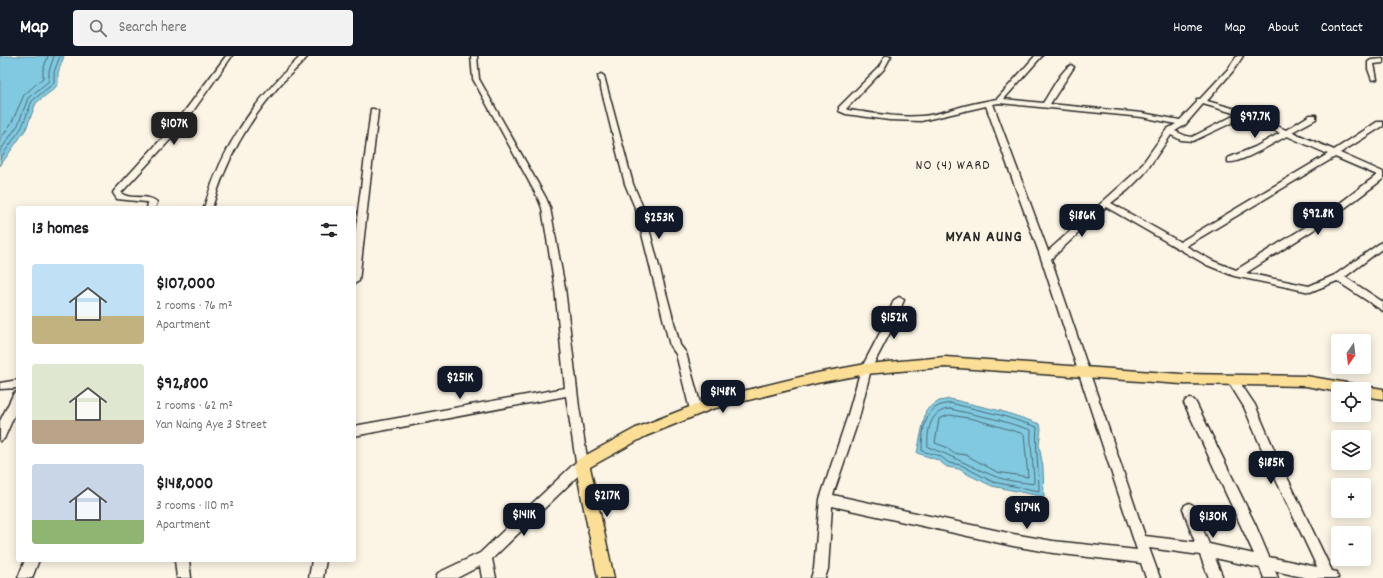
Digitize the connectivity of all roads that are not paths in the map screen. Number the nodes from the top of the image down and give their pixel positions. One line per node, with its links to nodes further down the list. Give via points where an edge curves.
1 (230, 56): 25 (street, via 178,126 117,193 127,199 149,199 153,202)
2 (305, 56): 26 (street, via 258,106 227,157)
3 (474, 56): 41 (street, via 476,79 546,208 560,288)
4 (888, 56): 13 (street, via 882,68 842,109 846,112 908,118 931,117)
5 (1039, 56): 11 (street)
6 (1240, 56): 12 (street, via 1231,70)
7 (1383, 61): 10 (street, via 1371,62 1370,68)
8 (1071, 66): 14 (street)
9 (600, 76): 46 (street, via 629,184 640,210 674,346 681,352)
10 (1374, 78)
11 (999, 101): 13 (street); 14 (street)
12 (1200, 101): 16 (street); 18 (street)
13 (988, 103): 29 (street)
14 (1046, 105): 18 (street, via 1142,115)
15 (374, 111): 30 (street)
16 (1244, 114): 20 (street, via 1193,139 1184,138); 21 (street)
17 (1313, 117): 21 (street)
18 (1182, 123): 20 (street)
19 (1380, 124): 22 (street)
20 (1170, 131): 24 (street, via 1141,172)
21 (1286, 132): 22 (street); 23 (street, via 1258,149)
22 (1335, 154): 28 (street); 31 (street, via 1383,175 1326,218)
23 (1231, 160)
24 (1105, 203): 28 (street); 29 (street)
25 (152, 206)
26 (209, 206)
27 (1383, 244): 32 (street)
28 (1179, 246): 31 (street)
29 (1046, 258): 36 (street)
30 (356, 264)
31 (1237, 274): 32 (street, via 1310,289)
32 (1338, 277): 34 (street)
33 (899, 300): 35 (street)
34 (1383, 307)
35 (866, 369): 36 (main road, via 945,362); 46 (main road, via 710,404); 50 (street)
36 (1085, 372): 37 (main road); 52 (street)
37 (1233, 381): 39 (main road, via 1306,381); 60 (street, via 1249,405 1270,454)
38 (16, 384): 40 (street)
39 (1331, 385)
40 (3, 386)
41 (571, 391): 47 (street); 49 (street)
42 (1371, 392): 43 (main road)
43 (1383, 394)
44 (16, 400): 48 (street)
45 (1190, 403): 56 (street)
46 (696, 410): 49 (main road, via 641,432)
47 (356, 431)
48 (0, 436)
49 (582, 464): 54 (street); 66 (main road)
50 (826, 499): 55 (street, via 1013,540); 67 (street, via 821,569)
51 (1189, 509): 53 (street)
52 (1141, 541): 53 (street); 55 (street)
53 (1203, 550): 56 (street); 69 (street)
54 (485, 557): 64 (street); 65 (street)
55 (1146, 557): 68 (street)
56 (1263, 561): 60 (street); 70 (street)
57 (31, 562): 61 (street)
58 (182, 562): 62 (street)
59 (319, 562): 63 (street)
60 (1331, 577)
61 (25, 578)
62 (184, 578)
63 (316, 578)
64 (443, 578)
65 (489, 578)
66 (606, 578)
67 (818, 578)
68 (1153, 578)
69 (1216, 578)
70 (1271, 578)

